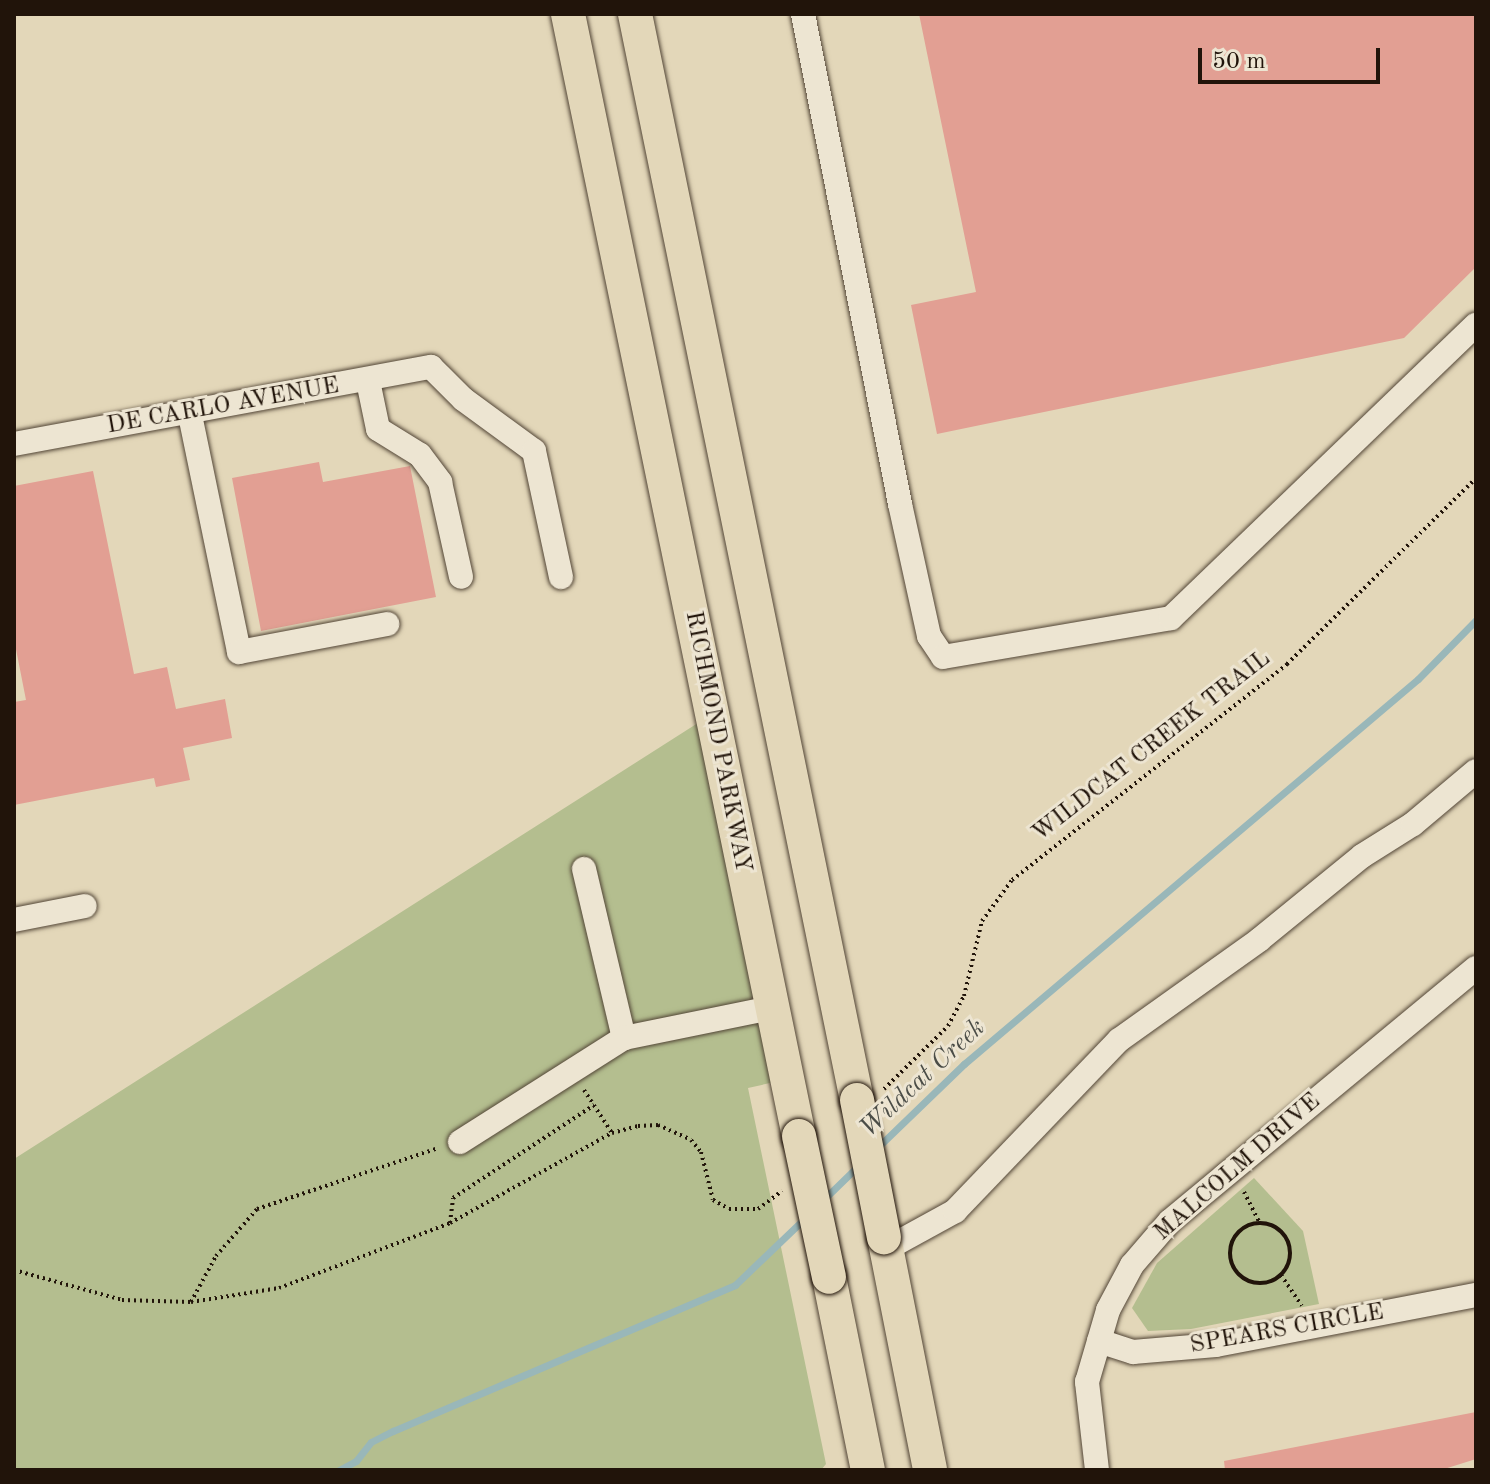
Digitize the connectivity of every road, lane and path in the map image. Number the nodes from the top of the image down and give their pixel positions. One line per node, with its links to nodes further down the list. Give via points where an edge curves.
1 (568, 14): 17 (highway, RICHMOND PARKWAY)
2 (635, 14): 28 (highway, bridge)
3 (803, 14): 4 (street, via 900,504 929,636 943,657 1171,618)
4 (1476, 325)
5 (368, 381): 6 (street, DE CARLO AVENUE); 9 (street, via 378,429 420,455 440,482); 10 (street, DE CARLO AVENUE, via 431,367 463,399 534,451)
6 (190, 415): 7 (street, DE CARLO AVENUE); 11 (street, via 239,652)
7 (14, 444)
8 (1476, 478): 20 (path, WILDCAT CREEK TRAIL, via 1287,664 1012,880 982,921 964,996 948,1026)
9 (461, 577)
10 (561, 577)
11 (387, 624)
12 (1476, 771): 28 (street, via 1413,824 1362,856 1259,940 1119,1040 955,1211)
13 (584, 869): 18 (street)
14 (85, 906): 15 (street)
15 (14, 920)
16 (1476, 968): 24 (street, MALCOLM DRIVE)
17 (771, 1008): 18 (street); 35 (highway, RICHMOND PARKWAY, bridge)
18 (624, 1038): 19 (street)
19 (572, 1071): 21 (path); 23 (street)
20 (899, 1074)
21 (594, 1105): 22 (path); 27 (path, via 453,1198)
22 (612, 1133): 25 (path, via 658,1125 676,1130 701,1152 713,1200 744,1212); 27 (path)
23 (460, 1142): 32 (path, via 257,1209 216,1256)
24 (1230, 1170): 26 (path); 34 (street, MALCOLM DRIVE, via 1170,1221 1132,1265 1108,1310)
25 (772, 1201)
26 (1259, 1222): 30 (path, via 1286,1237 1290,1256); 30 (path, via 1238,1231 1230,1260 1251,1282)
27 (450, 1223): 32 (path, via 279,1288)
28 (885, 1243): 36 (highway)
29 (14, 1270): 32 (path, via 122,1300)
30 (1281, 1275): 33 (path, via 1296,1292)
31 (1476, 1295): 33 (street, SPEARS CIRCLE)
32 (191, 1302)
33 (1310, 1327): 34 (street, SPEARS CIRCLE, via 1177,1350 1133,1352)
34 (1099, 1341): 37 (street, MALCOLM DRIVE, via 1087,1382)
35 (868, 1470)
36 (930, 1470)
37 (1097, 1470)

